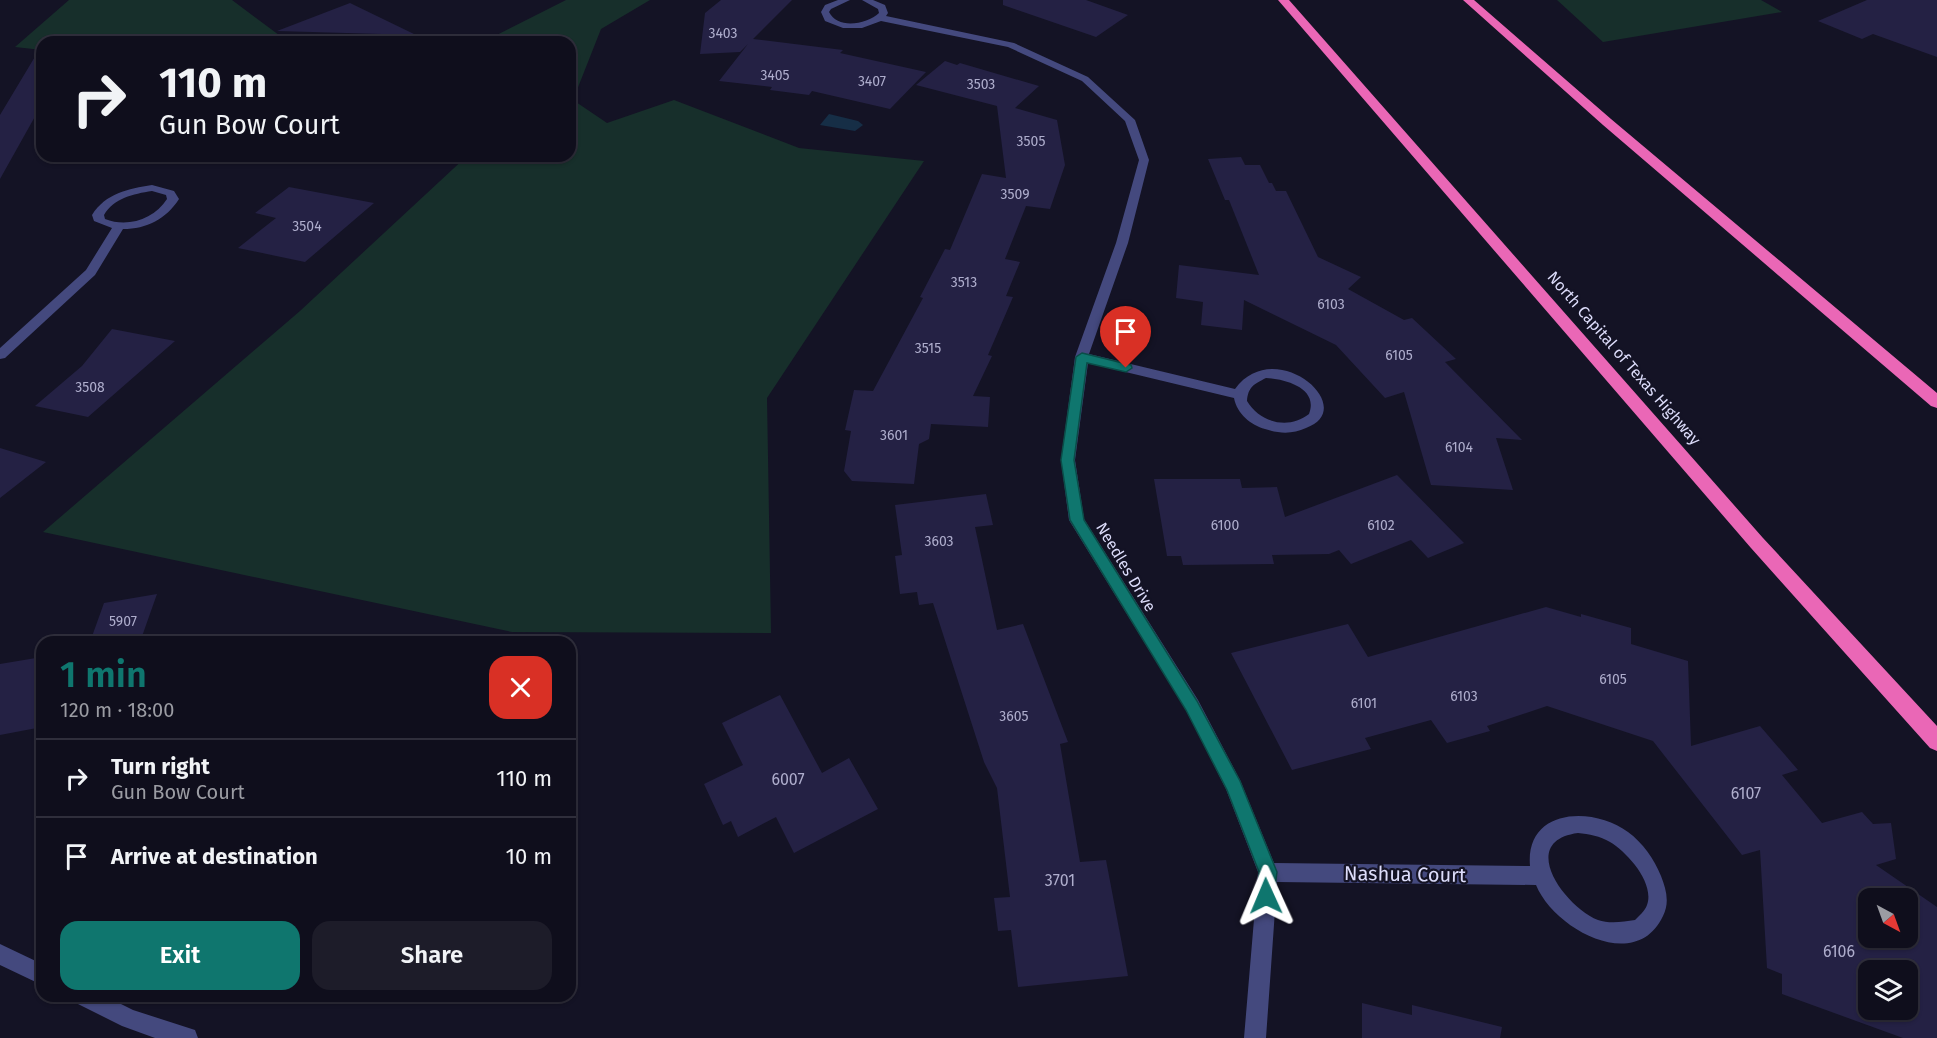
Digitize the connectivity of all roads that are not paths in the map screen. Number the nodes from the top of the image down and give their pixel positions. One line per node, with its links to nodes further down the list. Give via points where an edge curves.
1 (846, 0): 5 (street, Needles Drive, via 828,7 826,17 851,26)
2 (866, 0): 5 (street, via 882,7)
3 (1283, 0): 11 (highway, North Capital of Texas Highway, via 1757,543)
4 (1468, 0): 10 (highway)
5 (881, 18): 8 (street, Needles Drive, via 1011,45 1085,79 1130,120 1144,160 1122,243)
6 (119, 226): 6 (street, via 134,225 161,214 173,199 170,193 163,189 138,190 111,200 98,215 107,225); 7 (street, via 92,272)
7 (0, 354)
8 (1082, 357): 9 (street); 12 (street, Needles Drive, via 1068,460 1077,520 1192,705 1234,786)
9 (1239, 395): 9 (street, via 1250,416 1279,427 1307,423 1316,415 1318,405 1315,394 1306,385 1278,374 1251,378 1242,385)
10 (1937, 402)
11 (1937, 741)
12 (1268, 872): 13 (street, Nashua Court); 18 (street, Needles Drive)
13 (1542, 876): 13 (street, via 1553,897 1572,916 1595,929 1618,933 1639,929 1653,917 1658,898 1649,870 1622,839 1600,828 1578,824 1558,827 1545,838 1538,855)
14 (0, 954): 15 (street)
15 (36, 972)
16 (95, 1002): 17 (street, via 129,1019)
17 (187, 1038)
18 (1255, 1038)

